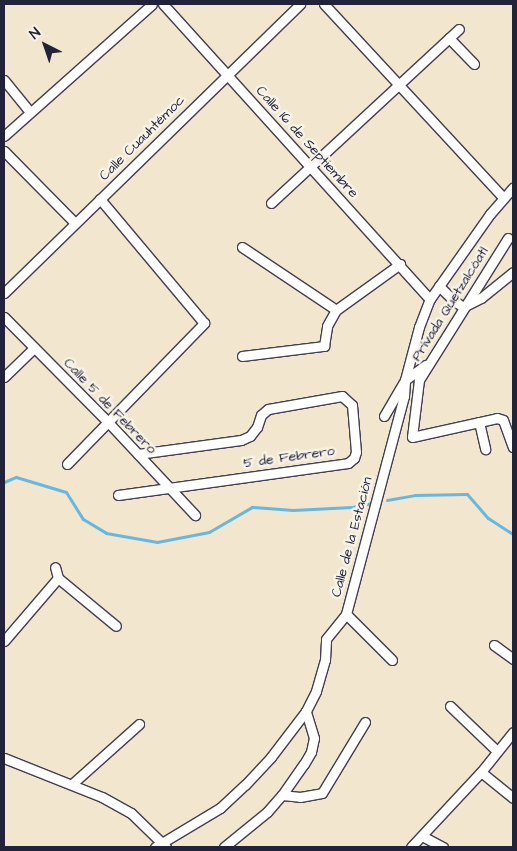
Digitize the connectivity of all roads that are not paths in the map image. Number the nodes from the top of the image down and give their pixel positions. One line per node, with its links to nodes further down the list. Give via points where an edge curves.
1 (152, 4): 11 (street)
2 (163, 4): 8 (street, Calle 16 de Septiembre)
3 (300, 4): 8 (street, Calle Cuauhtémoc)
4 (324, 4): 10 (street)
5 (459, 29): 6 (street)
6 (449, 38): 7 (street); 10 (street)
7 (474, 64)
8 (227, 74): 14 (street, Calle 16 de Septiembre); 17 (street, Calle Cuauhtémoc)
9 (4, 80): 11 (street)
10 (399, 84): 14 (street); 16 (street)
11 (30, 112): 12 (street)
12 (4, 136)
13 (4, 151): 19 (street)
14 (311, 166): 18 (street); 22 (street, Calle 16 de Septiembre)
15 (513, 188): 16 (street, Calle de la Estación)
16 (503, 197): 24 (street, Calle de la Estación)
17 (100, 199): 19 (street, Calle Cuauhtémoc); 36 (street, via 204,323)
18 (271, 204)
19 (75, 223): 25 (street, Calle Cuauhtémoc)
20 (508, 238): 27 (street, Privada Quetzalcóatl)
21 (242, 247): 28 (street)
22 (400, 264): 26 (street, Calle 16 de Septiembre); 28 (street)
23 (513, 272): 27 (street)
24 (439, 286): 26 (street, Calle de la Estación); 27 (street)
25 (4, 293)
26 (430, 299): 34 (street, Calle de la Estación, via 419,327)
27 (463, 308): 32 (street, Privada Quetzalcóatl)
28 (336, 310): 31 (street, via 327,326 324,346)
29 (4, 317): 30 (street, Calle 5 de Febrero)
30 (34, 348): 33 (street); 36 (street, Calle 5 de Febrero)
31 (242, 356)
32 (429, 364): 34 (street); 37 (street, Privada Quetzalcóatl, via 419,380 412,437)
33 (4, 377)
34 (406, 380): 35 (street); 47 (street, Calle de la Estación)
35 (384, 416)
36 (107, 421): 40 (street, Calle 5 de Febrero); 41 (street)
37 (479, 422): 38 (street, Privada Quetzalcóatl, via 503,420); 39 (street)
38 (513, 447)
39 (486, 449)
40 (138, 454): 42 (street, Calle 5 de Febrero); 42 (street, 5 de Febrero, via 241,440 250,436 268,409 342,396 352,405 356,452 348,463)
41 (67, 464)
42 (167, 487): 43 (street, 5 de Febrero); 44 (street, Calle 5 de Febrero)
43 (118, 495)
44 (194, 515)
45 (55, 567): 46 (street)
46 (58, 578): 48 (street); 49 (street)
47 (346, 614): 52 (street); 54 (street, Calle de la Estación, via 326,639 326,660)
48 (116, 626)
49 (4, 641)
50 (494, 645): 51 (street)
51 (513, 659)
52 (392, 660)
53 (450, 706): 58 (street)
54 (306, 711): 62 (street, via 314,738 311,752); 65 (street, Calle de la Estación, via 245,785 220,808)
55 (365, 722): 62 (street, via 322,793)
56 (139, 724): 61 (street)
57 (513, 732): 58 (street)
58 (497, 751): 60 (street)
59 (4, 758): 61 (street)
60 (481, 772): 63 (street); 64 (street)
61 (72, 784): 65 (street, via 131,813)
62 (282, 796): 66 (street, via 251,827)
63 (513, 798)
64 (422, 836): 67 (street); 68 (street)
65 (162, 846)
66 (224, 847)
67 (411, 847)
68 (443, 847)

